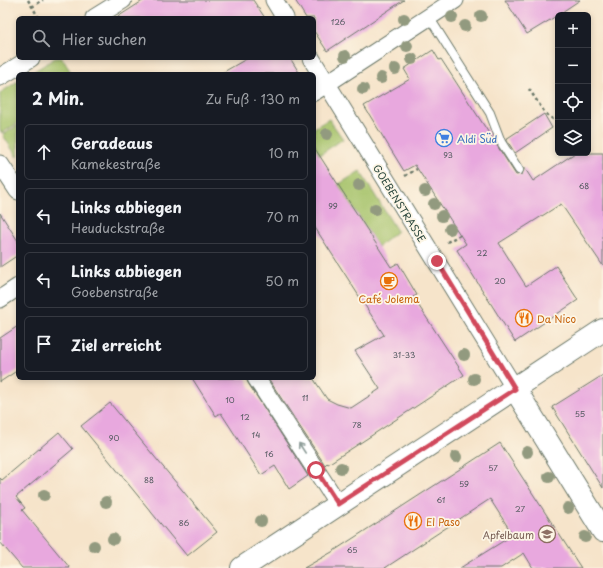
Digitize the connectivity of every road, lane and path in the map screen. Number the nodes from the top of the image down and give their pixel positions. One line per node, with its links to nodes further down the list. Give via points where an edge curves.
1 (28, 0): 6 (path)
2 (43, 0): 6 (path)
3 (123, 0): 8 (street)
4 (274, 0): 9 (street)
5 (455, 0): 10 (street)
6 (32, 7): 7 (path)
7 (38, 16)
8 (97, 16)
9 (284, 16)
10 (429, 17): 16 (street); 20 (lane, via 490,114 501,142)
11 (28, 60): 15 (street)
12 (312, 60): 13 (street, GOEBENSTRASSE)
13 (315, 72)
14 (316, 75): 16 (street, GOEBENSTRASSE)
15 (0, 78)
16 (320, 88): 26 (street, GOEBENSTRASSE)
17 (529, 89): 18 (path, via 545,113)
18 (555, 121)
19 (0, 164): 21 (street)
20 (519, 170)
21 (16, 188)
22 (16, 288): 23 (street)
23 (0, 299)
24 (603, 330): 26 (street)
25 (257, 380): 27 (street, one-way to 25)
26 (515, 389): 27 (street); 28 (street, GOEBENSTRASSE)
27 (338, 504): 29 (street)
28 (603, 531)
29 (242, 568)

